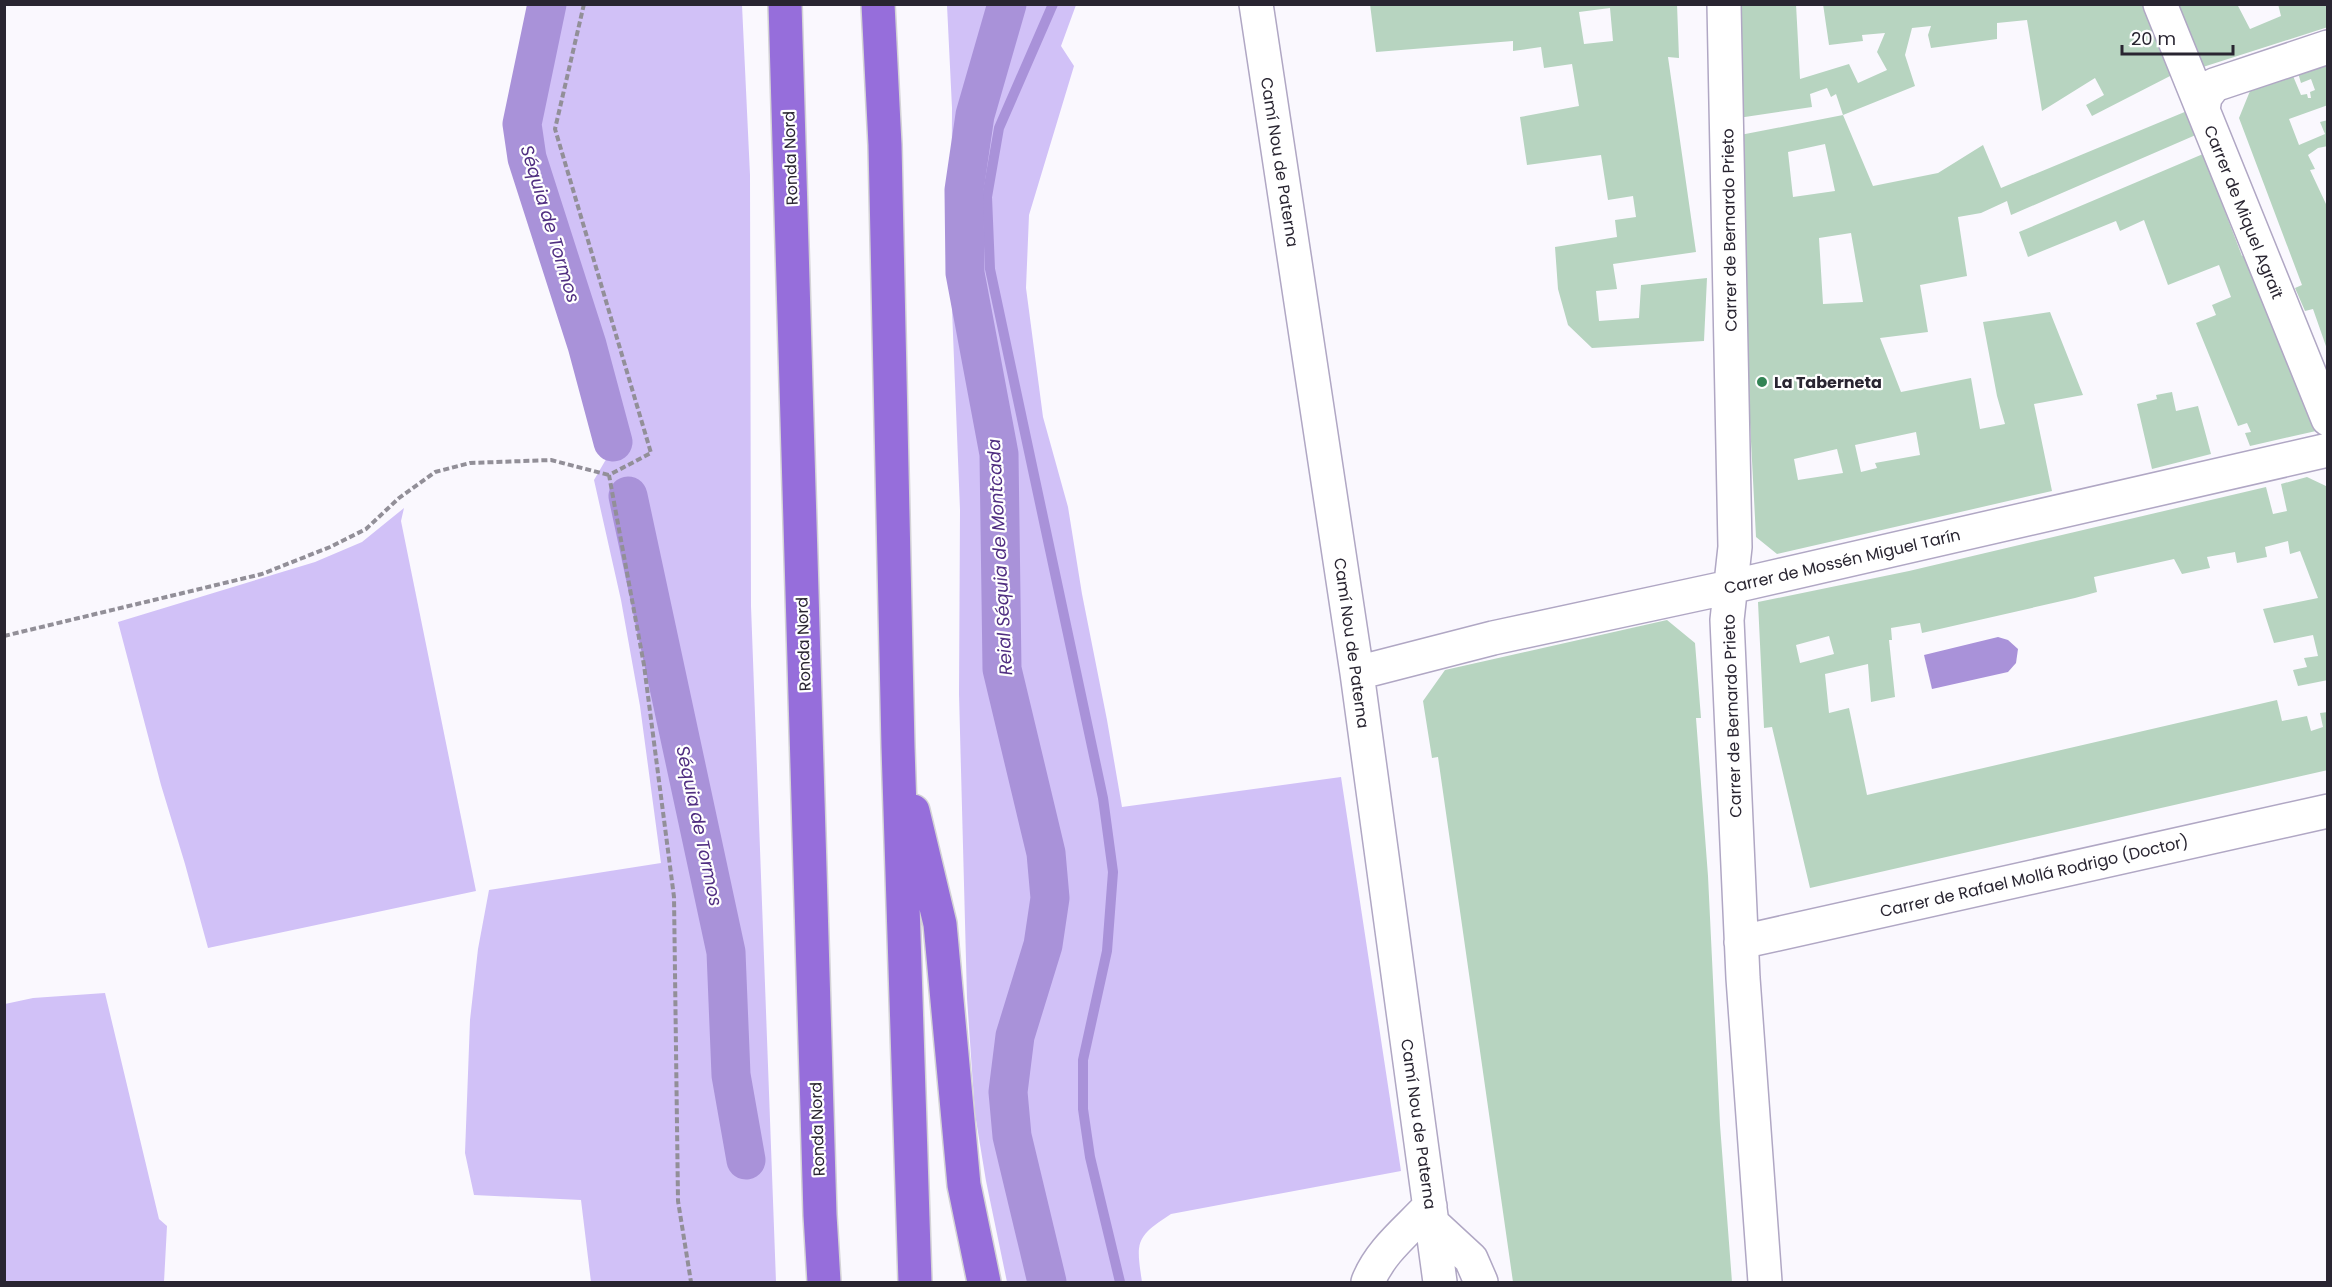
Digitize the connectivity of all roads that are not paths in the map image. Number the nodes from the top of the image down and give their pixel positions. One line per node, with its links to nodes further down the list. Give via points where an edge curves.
1 (785, 4): 16 (highway, Ronda Nord)
2 (878, 4): 12 (highway, via 885,145)
3 (1256, 4): 11 (street, Camí Nou de Paterna)
4 (1724, 4): 10 (street, Carrer de Bernardo Prieto, via 1736,547)
5 (2160, 4): 7 (street, Carrer de Miquel Agraït)
6 (2328, 47): 7 (street, via 2214,85 2205,97)
7 (2203, 110): 8 (street, Carrer de Miquel Agraït)
8 (2328, 419)
9 (2328, 450): 10 (street, Carrer de Mossén Miguel Tarín)
10 (1730, 587): 11 (street, Carrer de Mossén Miguel Tarín, via 1493,638); 14 (street, Carrer de Bernardo Prieto, via 1727,620)
11 (1357, 673): 15 (street, Camí Nou de Paterna)
12 (898, 747): 17 (highway); 18 (highway, via 940,924 964,1185)
13 (2328, 811): 14 (street, Carrer de Rafael Mollá Rodrigo (Doctor))
14 (1742, 942): 22 (street, Carrer de Bernardo Prieto)
15 (1431, 1214): 19 (street, via 1385,1252); 20 (street, Camí Nou de Paterna); 21 (street, via 1471,1259)
16 (824, 1282)
17 (915, 1282)
18 (984, 1282)
19 (1368, 1282)
20 (1440, 1282)
21 (1481, 1282)
22 (1765, 1282)

